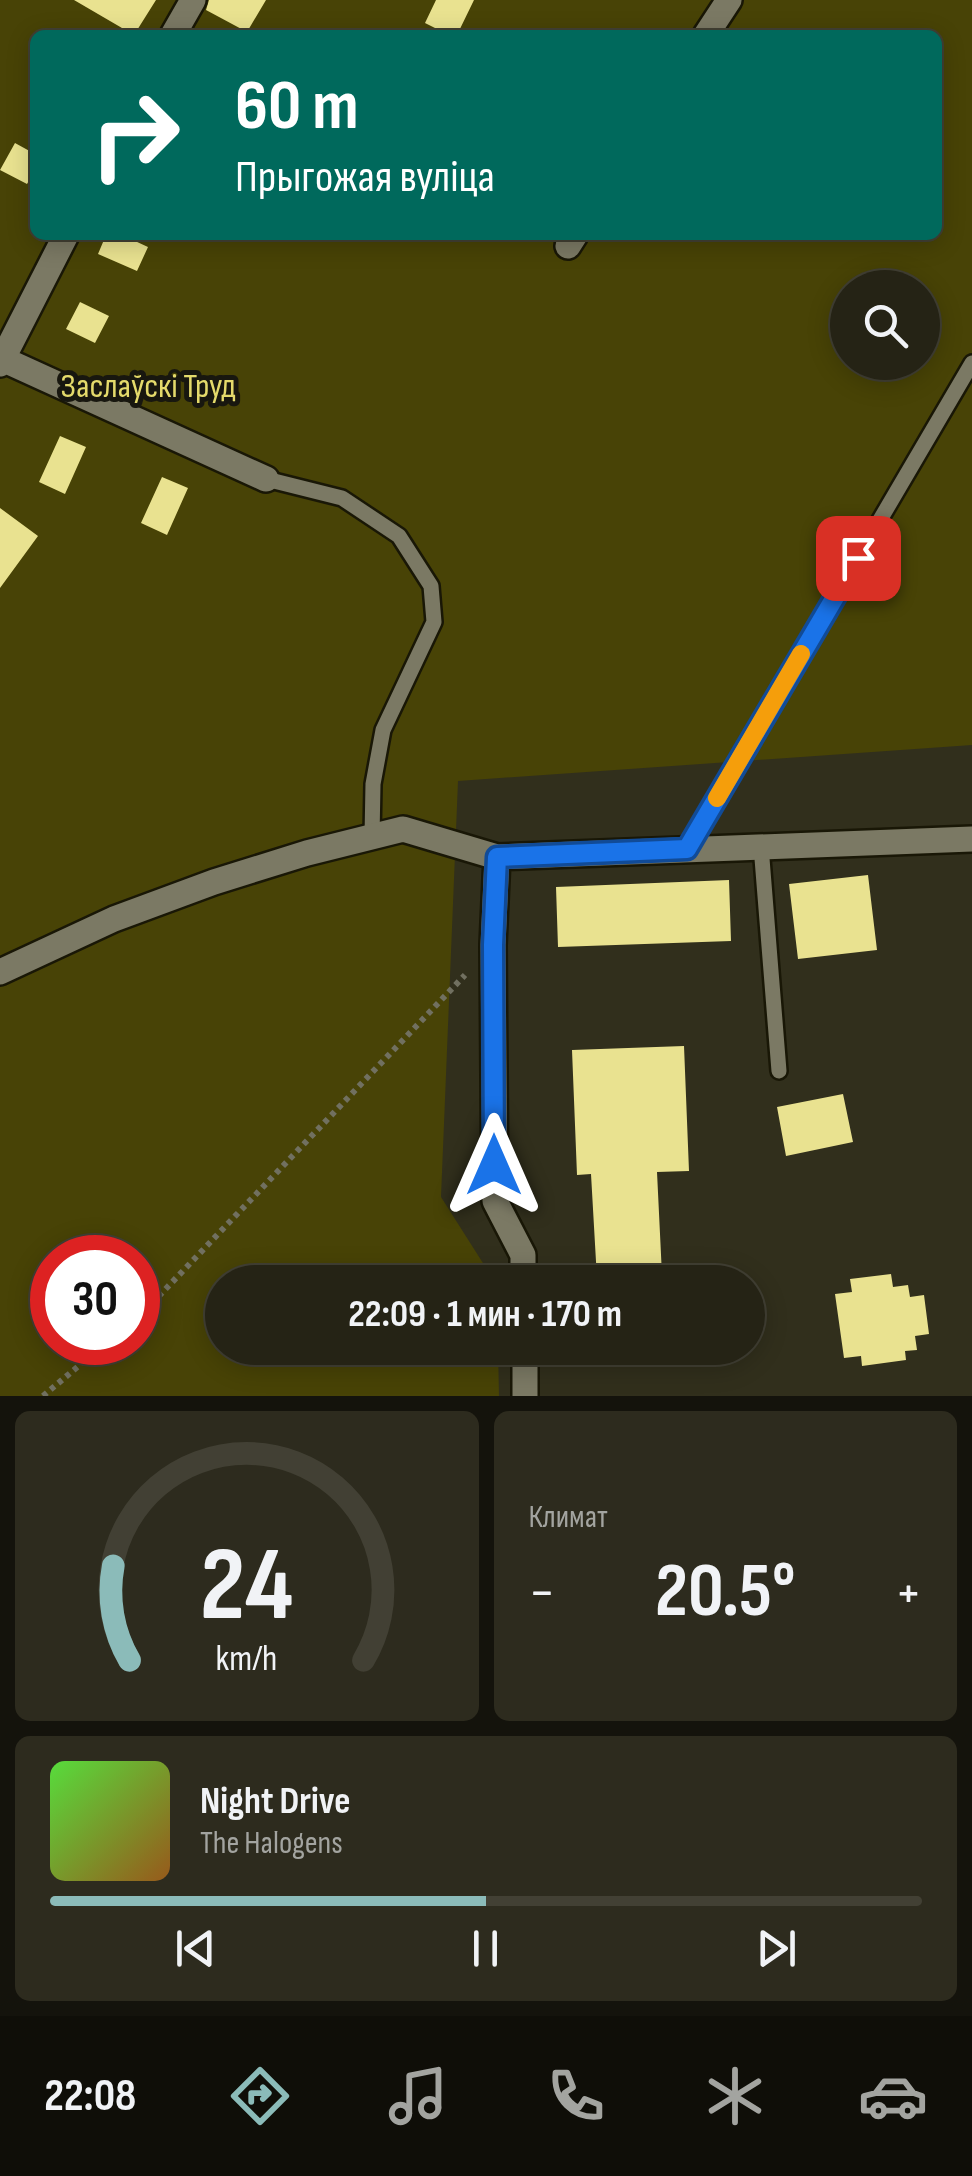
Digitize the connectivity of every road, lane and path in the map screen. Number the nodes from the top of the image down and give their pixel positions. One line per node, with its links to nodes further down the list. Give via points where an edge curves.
1 (193, 0): 3 (street)
2 (729, 0): 4 (street)
3 (176, 30)
4 (709, 30)
5 (63, 240): 6 (street)
6 (1, 360): 8 (street)
7 (972, 364): 12 (lane)
8 (266, 479): 9 (lane, via 342,498 400,536 430,586 434,622 383,730)
9 (372, 837): 13 (street, via 403,829); 15 (street, via 214,882)
10 (972, 839): 11 (street)
11 (761, 846): 12 (street); 16 (lane)
12 (687, 849): 13 (street)
13 (497, 857): 14 (street)
14 (493, 945): 17 (street, via 495,1201); 18 (path)
15 (0, 972)
16 (779, 1071)
17 (523, 1265)
18 (160, 1295)
19 (80, 1365): 21 (path)
20 (524, 1365): 22 (street)
21 (43, 1396)
22 (525, 1396)

